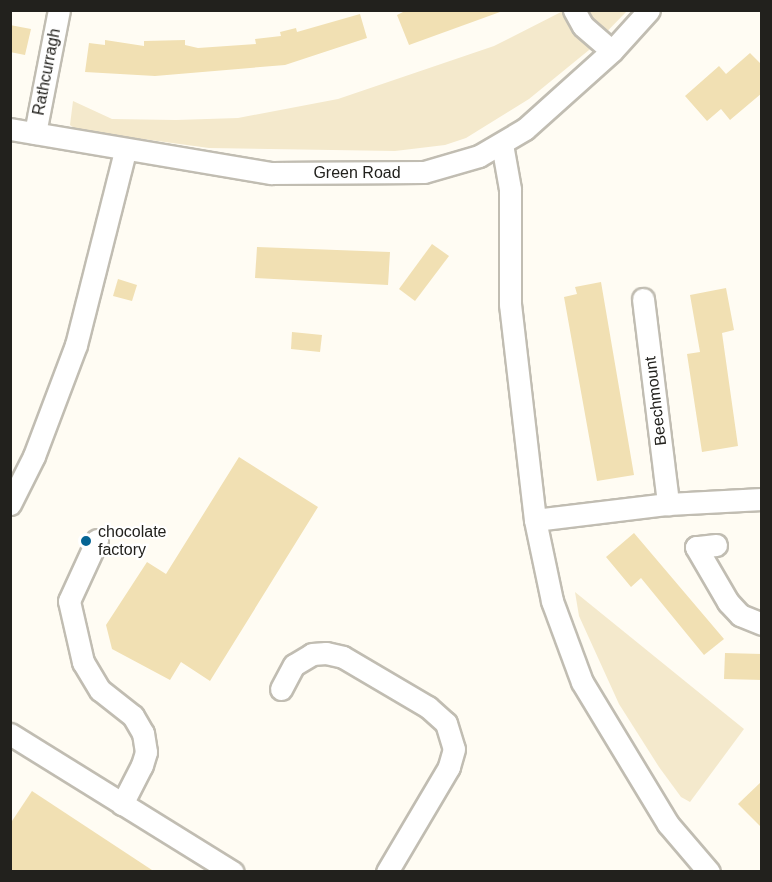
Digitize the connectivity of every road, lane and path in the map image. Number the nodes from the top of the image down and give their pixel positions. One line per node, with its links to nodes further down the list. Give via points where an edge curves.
1 (59, 10): 6 (street, Rathcurragh)
2 (574, 10): 4 (street, via 583,26)
3 (649, 10): 4 (street, Green Road)
4 (612, 51): 7 (street, Green Road, via 544,114)
5 (10, 129): 6 (street, Green Road)
6 (35, 133): 8 (street, Green Road)
7 (502, 144): 8 (street, Green Road, via 456,165 376,175 271,173); 13 (street, via 510,189 510,304)
8 (125, 151): 11 (street, via 76,345 34,456)
9 (643, 299): 12 (street, Beechmount)
10 (762, 499): 12 (street)
11 (10, 504)
12 (668, 504): 13 (street)
13 (535, 520): 22 (street, via 552,601 582,682 668,824)
14 (97, 540): 19 (street, via 69,601 83,662 100,690 133,716 143,733 146,752)
15 (716, 545): 16 (street, via 696,547 740,615)
16 (762, 624)
17 (281, 690): 21 (street, via 294,665 312,654 326,652 343,657 428,707 446,723 453,736 449,767)
18 (10, 734): 19 (street)
19 (122, 804): 20 (street)
20 (233, 872)
21 (387, 872)
22 (709, 872)

